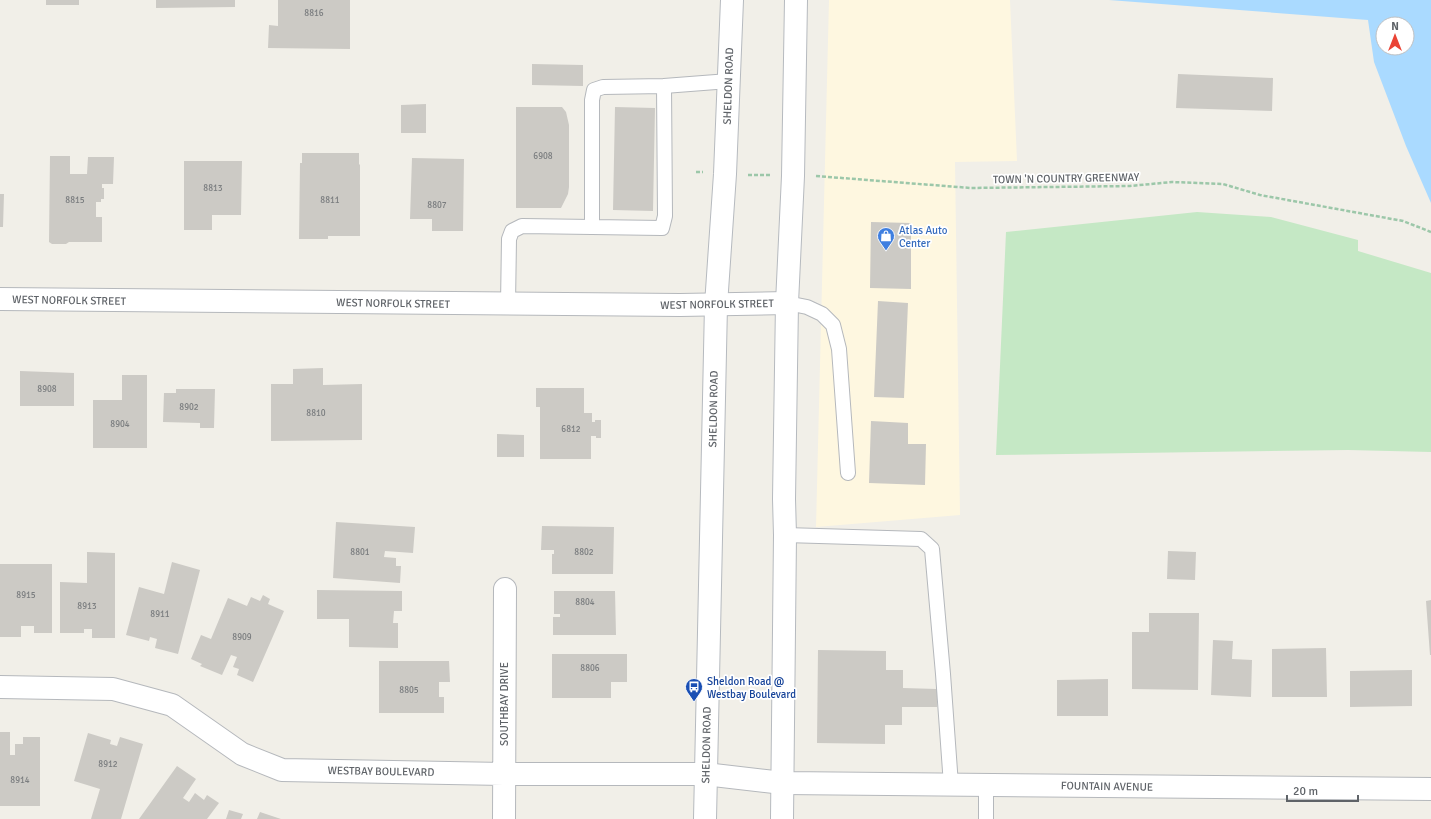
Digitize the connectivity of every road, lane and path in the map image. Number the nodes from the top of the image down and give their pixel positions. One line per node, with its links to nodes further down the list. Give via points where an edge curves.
1 (732, 0): 3 (street, SHELDON ROAD)
2 (796, 0): 7 (street)
3 (728, 81): 4 (lane); 6 (street, SHELDON ROAD)
4 (664, 86): 8 (lane, via 603,87 594,90); 8 (lane, via 665,216 662,228)
5 (696, 172): 6 (path, TOWN 'N COUNTRY GREENWAY)
6 (725, 174): 7 (path, TOWN 'N COUNTRY GREENWAY); 13 (street, SHELDON ROAD)
7 (793, 176): 9 (path, TOWN 'N COUNTRY GREENWAY, via 971,188 1130,186 1172,182 1222,184 1260,195 1403,221); 11 (street)
8 (592, 227): 12 (lane, via 522,226 512,231 509,239)
9 (1431, 232)
10 (0, 299): 12 (street, WEST NORFOLK STREET)
11 (787, 303): 13 (street, WEST NORFOLK STREET); 14 (lane, via 807,307 822,314 833,325 838,349); 15 (street)
12 (508, 304): 13 (street, WEST NORFOLK STREET)
13 (716, 305): 19 (street, SHELDON ROAD)
14 (848, 473)
15 (785, 535): 20 (street); 21 (lane, via 921,539 932,549)
16 (505, 589): 18 (street, SOUTHBAY DRIVE)
17 (0, 687): 18 (street, WESTBAY BOULEVARD, via 113,689 172,705 242,754 282,770)
18 (504, 774): 19 (street, WESTBAY BOULEVARD); 24 (street, SOUTHBAY DRIVE)
19 (705, 774): 20 (street, WESTBAY BOULEVARD); 25 (street, SHELDON ROAD)
20 (783, 783): 21 (street, FOUNTAIN AVENUE); 26 (street)
21 (951, 785): 22 (street, FOUNTAIN AVENUE)
22 (986, 785): 23 (street, FOUNTAIN AVENUE); 27 (lane)
23 (1431, 789)
24 (504, 819)
25 (705, 819)
26 (782, 819)
27 (986, 819)

